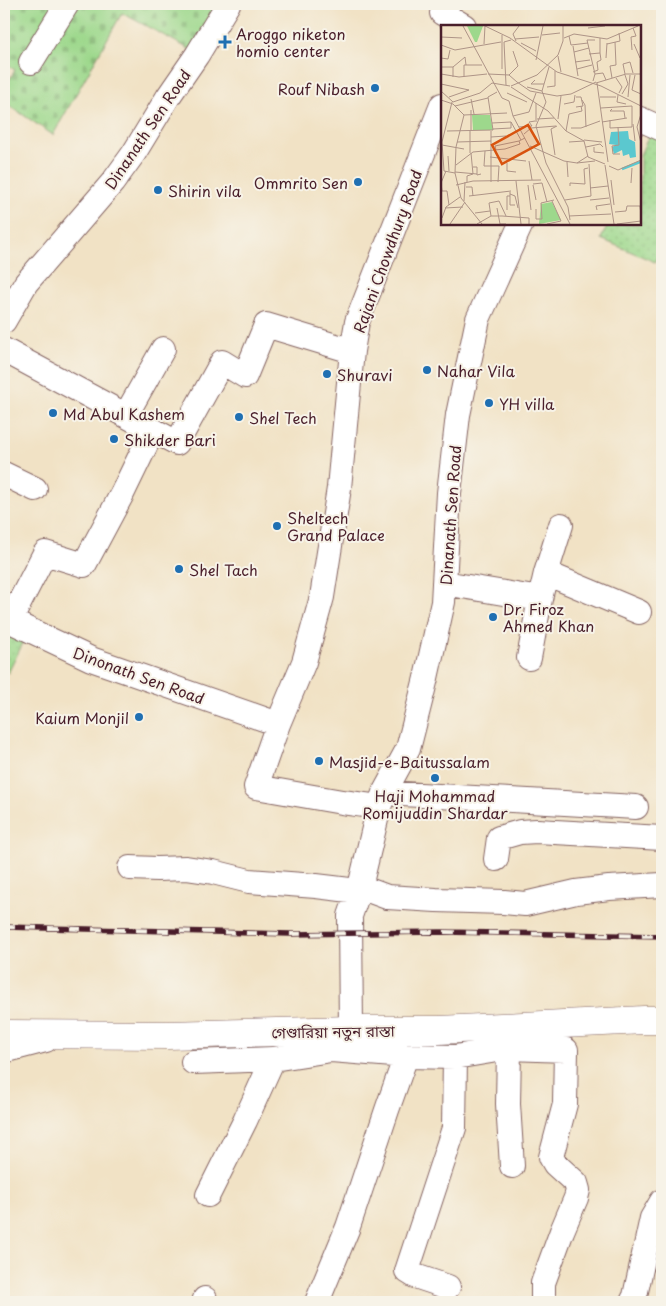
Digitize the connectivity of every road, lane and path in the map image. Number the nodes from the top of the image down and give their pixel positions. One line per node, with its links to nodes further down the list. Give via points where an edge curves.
1 (67, 4): 5 (street)
2 (228, 4): 10 (street, Dinanath Sen Road, via 124,167 26,284)
3 (448, 4): 4 (street, via 442,13)
4 (462, 25)
5 (31, 62)
6 (441, 108): 13 (street, Rajani Chowdhury Road, via 357,322)
7 (641, 118): 8 (street)
8 (662, 129)
9 (521, 225): 20 (street, Dinanath Sen Road, via 478,319 458,415)
10 (4, 321)
11 (163, 349): 14 (street)
12 (4, 350): 14 (street)
13 (352, 351): 15 (street, via 266,326 245,376 222,362 177,443); 25 (street, Rajani Chowdhury Road, via 339,488 322,596 304,662)
14 (126, 415): 15 (street)
15 (153, 430): 23 (street, via 84,565 45,553)
16 (4, 474): 17 (street)
17 (35, 489)
18 (561, 525): 19 (street)
19 (546, 573): 21 (street); 22 (street)
20 (444, 583): 21 (street); 26 (street, Dinanath Sen Road, via 443,602 408,749)
21 (540, 599): 24 (street)
22 (639, 612)
23 (7, 620): 25 (street, Dinonath Sen Road, via 91,659)
24 (529, 658)
25 (278, 724): 26 (street, Rajani Chowdhury Road, via 256,787 342,802)
26 (381, 800): 27 (street); 32 (street)
27 (636, 807)
28 (662, 838): 29 (street, via 520,832 499,838)
29 (496, 859)
30 (130, 868): 32 (street, via 186,868 249,881)
31 (662, 885): 32 (street, via 576,892 525,904 387,897)
32 (360, 889): 34 (street, via 350,916)
33 (662, 1020): 34 (main road, গেণ্ডারিয়া নতুন রাস্তা, via 440,1030)
34 (351, 1030): 36 (main road, গেণ্ডারিয়া নতুন রাস্তা)
35 (4, 1034): 36 (main road, গেণ্ডারিয়া নতুন রাস্তা)
36 (72, 1034): 38 (street)
37 (509, 1048): 40 (street); 43 (street); 48 (street, via 566,1050 565,1104 551,1157 576,1183 578,1190 543,1283)
38 (4, 1051)
39 (406, 1056): 40 (street); 41 (street, via 331,1050); 47 (street, via 348,1227)
40 (455, 1057): 46 (street, via 454,1128 407,1271)
41 (273, 1059): 42 (street); 44 (street)
42 (193, 1062)
43 (512, 1166)
44 (208, 1195)
45 (662, 1201): 49 (street, via 652,1218)
46 (448, 1287)
47 (317, 1302)
48 (543, 1302)
49 (632, 1302)

